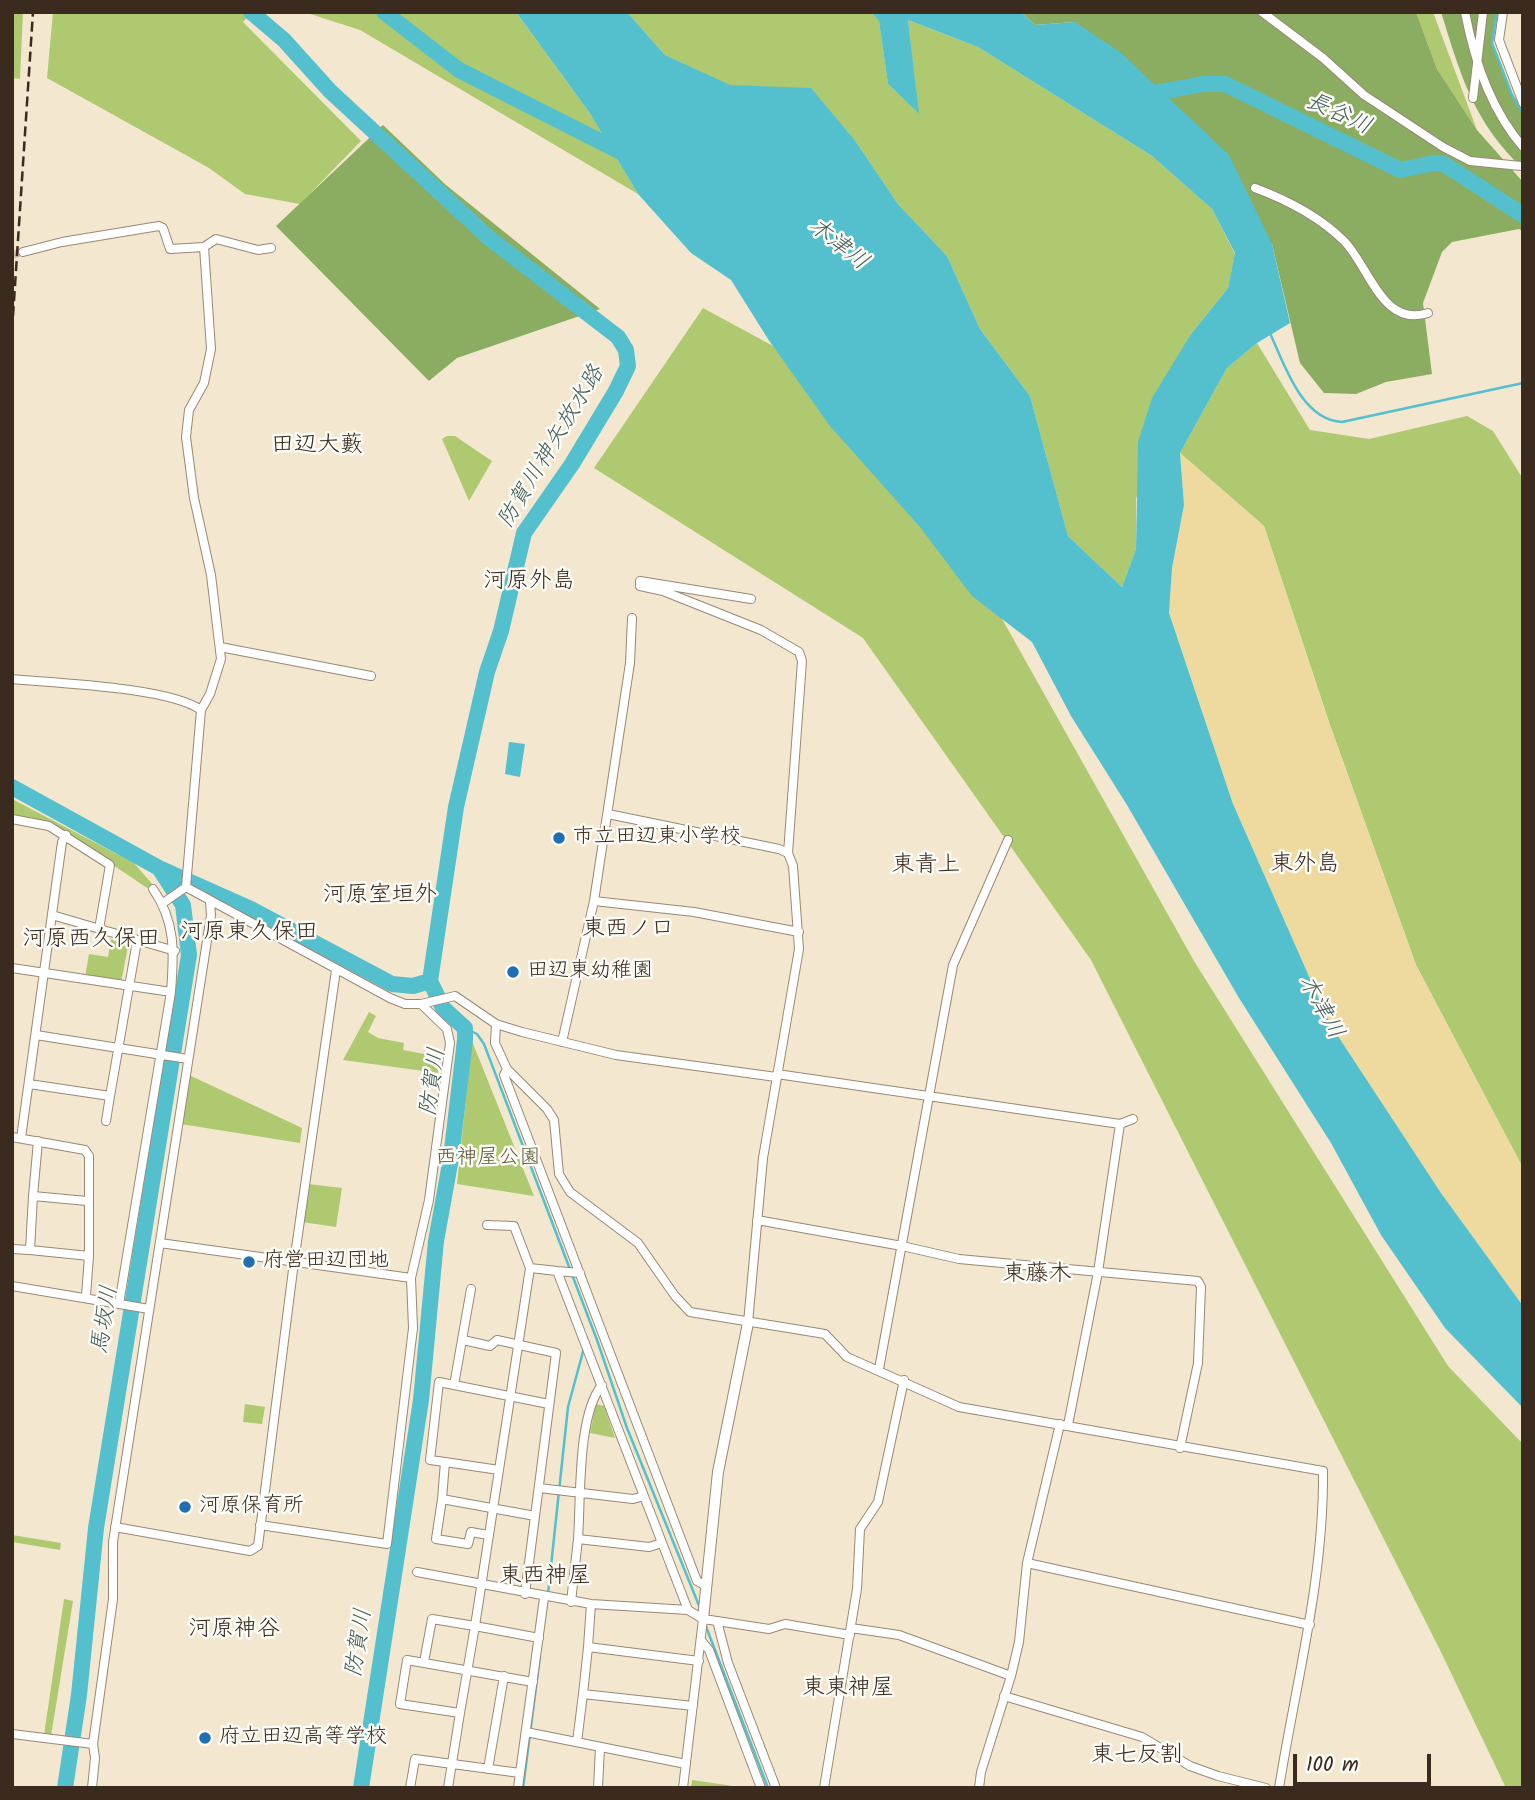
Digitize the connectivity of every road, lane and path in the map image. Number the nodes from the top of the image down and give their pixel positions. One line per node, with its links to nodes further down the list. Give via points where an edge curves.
1 (1262, 12): 9 (street, via 1364,95 1443,147 1470,161)
2 (1465, 12): 5 (street)
3 (1483, 12): 5 (street)
4 (1503, 12): 7 (street, via 1499,40)
5 (1476, 60): 6 (street); 8 (street, via 1508,128)
6 (1473, 98)
7 (1523, 103)
8 (1523, 147)
9 (1521, 166)
10 (1255, 188): 14 (street, via 1292,204 1345,242 1394,310 1415,317)
11 (204, 247): 12 (street, via 216,239 258,250); 13 (street, via 170,249 159,226); 17 (street, via 211,349 204,383 189,410 186,437)
12 (271, 248)
13 (23, 252)
14 (1428, 313)
15 (751, 599): 25 (street, via 640,581 640,586 761,630 799,652)
16 (632, 618): 21 (street)
17 (220, 647): 18 (street); 20 (street, via 216,677)
18 (371, 676)
19 (12, 679): 20 (street, via 131,691 193,704)
20 (201, 710): 26 (street)
21 (608, 814): 25 (street); 29 (street)
22 (12, 819): 23 (street, via 49,825)
23 (66, 835): 31 (street); 32 (street, via 110,865)
24 (1008, 840): 51 (street, via 953,965)
25 (788, 853): 33 (street)
26 (184, 886): 28 (street); 30 (street)
27 (153, 889): 28 (street)
28 (166, 901): 35 (street)
29 (594, 901): 33 (street, via 694,912); 44 (street)
30 (210, 902): 37 (street); 47 (street)
31 (52, 915): 32 (street); 38 (street)
32 (99, 929): 34 (street)
33 (799, 932): 49 (street)
34 (136, 941): 35 (street); 39 (street)
35 (175, 951): 40 (street)
36 (12, 968): 38 (street)
37 (336, 970): 41 (street, via 405,1004); 67 (street)
38 (44, 972): 39 (street); 43 (street)
39 (129, 986): 40 (street); 45 (street)
40 (171, 992): 46 (street)
41 (425, 1003): 42 (street, via 450,997 463,1000); 72 (street, via 447,1029 450,1043 429,1200)
42 (496, 1024): 44 (street); 48 (street, via 495,1042)
43 (36, 1035): 45 (street); 50 (street)
44 (562, 1042): 49 (street, via 616,1055)
45 (119, 1048): 46 (street); 52 (street)
46 (164, 1055): 47 (street); 76 (street)
47 (185, 1058): 62 (street)
48 (507, 1069): 71 (street, via 504,1075); 78 (street, via 554,1121 559,1174 570,1192 638,1243 690,1312)
49 (776, 1075): 51 (street); 60 (street)
50 (29, 1084): 52 (street); 56 (street)
51 (929, 1095): 55 (street); 63 (street)
52 (110, 1096): 54 (street)
53 (1133, 1119): 55 (street)
54 (106, 1121)
55 (1120, 1124): 70 (street)
56 (17, 1138): 57 (street)
57 (38, 1141): 58 (street); 59 (street, via 85,1150 89,1156)
58 (33, 1196): 59 (street); 65 (street)
59 (87, 1201): 66 (street)
60 (757, 1220): 63 (street); 78 (street)
61 (488, 1225): 68 (street, via 514,1226)
62 (160, 1242): 67 (street); 77 (street)
63 (902, 1246): 70 (street, via 959,1259); 81 (street)
64 (12, 1249): 65 (street)
65 (30, 1250): 66 (street)
66 (89, 1256): 75 (street)
67 (294, 1262): 72 (street); 97 (street)
68 (530, 1268): 69 (street); 80 (street)
69 (557, 1271): 71 (street); 84 (street)
70 (1098, 1272): 87 (street); 88 (street, via 1198,1281 1201,1287 1198,1363)
71 (580, 1273): 105 (street, via 697,1581)
72 (411, 1278): 97 (street, via 413,1328 387,1544)
73 (12, 1286): 75 (street)
74 (471, 1289): 79 (street)
75 (86, 1296): 76 (street)
76 (122, 1304): 77 (street)
77 (147, 1309): 98 (street)
78 (748, 1323): 81 (street, via 825,1334 847,1357); 105 (street, via 718,1472)
79 (463, 1340): 80 (street, via 490,1346 497,1340); 83 (street)
80 (520, 1345): 85 (street); 86 (street, via 556,1353)
81 (880, 1369): 82 (street)
82 (904, 1380): 87 (street, via 959,1407); 115 (street, via 878,1502 860,1530 858,1589)
83 (454, 1385): 85 (street); 89 (street, via 439,1381 430,1460)
84 (602, 1385): 92 (street, via 586,1430); 93 (street)
85 (512, 1396): 86 (street); 90 (street)
86 (549, 1404): 91 (street)
87 (1064, 1425): 88 (street); 102 (street)
88 (1180, 1448): 113 (street, via 1323,1472 1323,1528)
89 (445, 1462): 90 (street); 94 (street)
90 (499, 1470): 95 (street)
91 (539, 1488): 92 (street); 96 (street)
92 (581, 1493): 93 (street); 100 (street)
93 (644, 1496): 101 (street)
94 (442, 1499): 95 (street); 99 (street, via 436,1539 468,1544 471,1532)
95 (493, 1509): 96 (street); 99 (street)
96 (535, 1516): 106 (street)
97 (260, 1525): 98 (street, via 258,1546 250,1551)
98 (115, 1527): 132 (street, via 113,1599)
99 (488, 1535): 104 (street)
100 (578, 1539): 101 (street, via 649,1547); 108 (street)
101 (662, 1543): 110 (street)
102 (1027, 1563): 113 (street); 123 (street)
103 (417, 1572): 104 (street)
104 (481, 1585): 106 (street); 114 (street)
105 (706, 1586): 111 (street)
106 (525, 1594): 107 (street)
107 (547, 1598): 108 (street); 116 (street)
108 (571, 1602): 109 (street)
109 (591, 1604): 110 (street); 118 (street)
110 (688, 1611): 111 (street)
111 (703, 1619): 112 (street); 117 (street)
112 (717, 1621): 115 (street, via 769,1629 785,1624); 145 (street, via 728,1663)
113 (1310, 1625): 149 (street)
114 (475, 1626): 116 (street); 120 (street, via 432,1619); 121 (street)
115 (850, 1631): 123 (street, via 899,1635); 146 (street)
116 (539, 1638): 124 (street)
117 (701, 1640): 119 (street); 144 (street, via 709,1650)
118 (587, 1647): 119 (street); 125 (street)
119 (699, 1661): 127 (street)
120 (424, 1662): 121 (street); 128 (street, via 407,1660 400,1703)
121 (468, 1668): 122 (street); 128 (street)
122 (504, 1676): 124 (street); 136 (street)
123 (1012, 1676): 126 (street)
124 (533, 1682): 129 (street)
125 (583, 1694): 127 (street); 131 (street)
126 (1004, 1696): 147 (street); 148 (street, via 1142,1737 1190,1766)
127 (693, 1706): 135 (street)
128 (460, 1713): 134 (street)
129 (526, 1732): 131 (street); 137 (street)
130 (12, 1734): 132 (street)
131 (577, 1742): 133 (street)
132 (93, 1744): 138 (street)
133 (600, 1747): 135 (street); 142 (street)
134 (452, 1764): 136 (street); 139 (street, via 415,1759); 140 (street)
135 (686, 1764): 143 (street)
136 (488, 1769): 137 (street)
137 (520, 1773): 141 (street)
138 (92, 1788)
139 (410, 1788)
140 (448, 1788)
141 (518, 1788)
142 (598, 1788)
143 (683, 1788)
144 (761, 1788)
145 (776, 1788)
146 (824, 1788)
147 (979, 1788)
148 (1266, 1788)
149 (1279, 1788)

